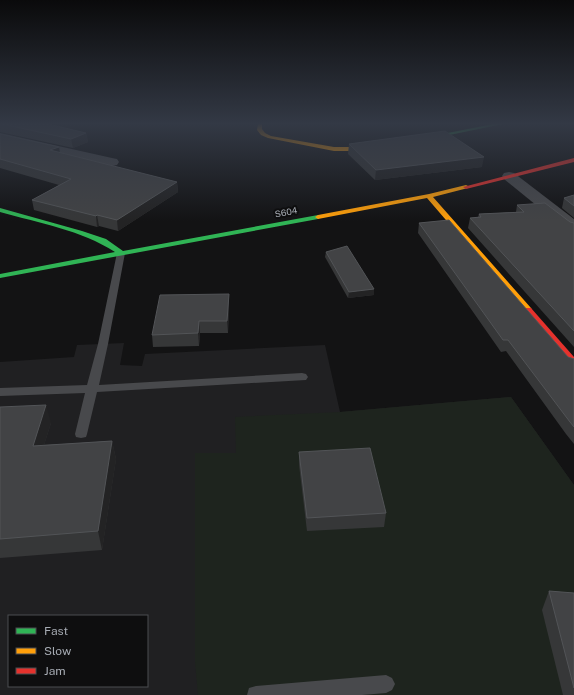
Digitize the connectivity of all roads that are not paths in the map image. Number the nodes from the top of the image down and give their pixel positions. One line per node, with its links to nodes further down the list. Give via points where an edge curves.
1 (87, 156): 3 (street)
2 (574, 160): 4 (street, S604)
3 (112, 162)
4 (510, 176): 5 (street, S604); 7 (street)
5 (429, 196): 8 (street, S604); 10 (street)
6 (0, 210): 8 (street, via 80,232 103,241)
7 (573, 226)
8 (121, 253): 9 (street, S604); 12 (lane)
9 (0, 276)
10 (574, 363)
11 (302, 377): 12 (lane)
12 (92, 389): 13 (lane); 14 (lane)
13 (0, 392)
14 (82, 434)
15 (386, 684): 16 (lane)
16 (256, 695)

